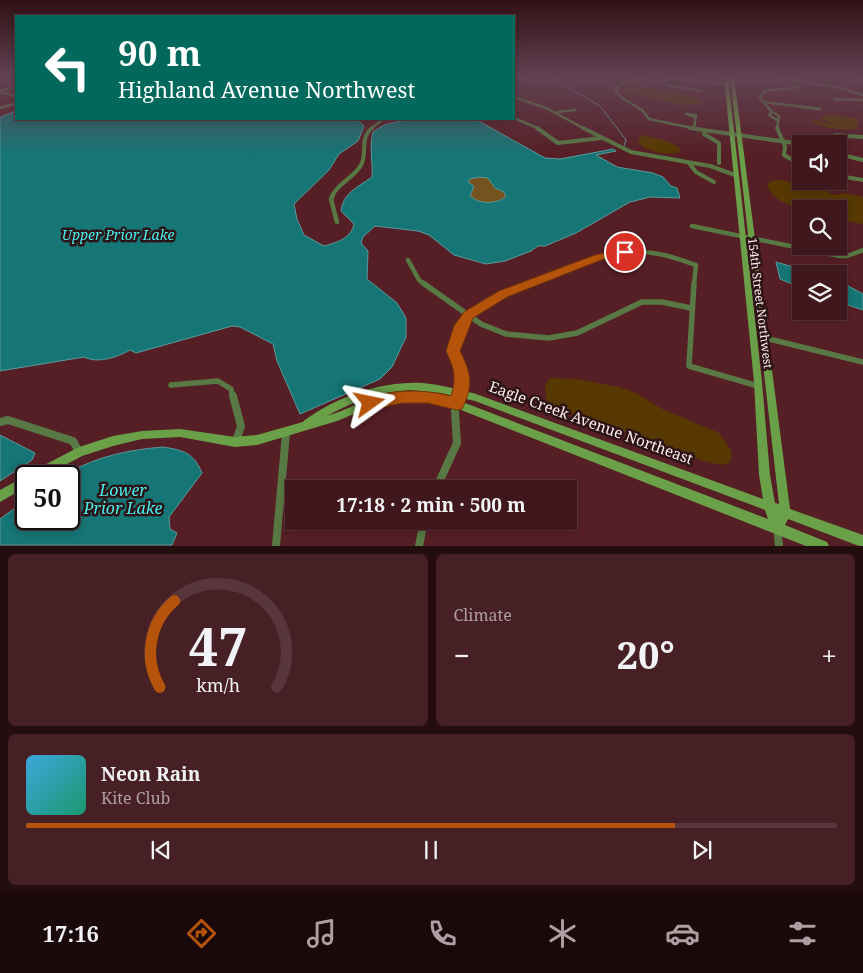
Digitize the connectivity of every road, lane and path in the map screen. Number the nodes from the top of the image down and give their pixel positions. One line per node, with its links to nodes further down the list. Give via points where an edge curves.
1 (530, 102): 11 (street)
2 (630, 102): 15 (street, via 649,119)
3 (729, 102): 17 (street, 154th Street Northwest)
4 (735, 102): 18 (street, 154th Street Northwest)
5 (762, 102): 22 (street, via 772,112 769,115 777,120 776,127)
6 (766, 102): 8 (street)
7 (14, 104): 9 (street)
8 (801, 107): 8 (street, via 816,110 820,109 816,107)
9 (0, 108)
10 (576, 110): 11 (street)
11 (557, 112): 20 (street)
12 (695, 117): 15 (street)
13 (515, 118): 20 (street, via 558,142)
14 (383, 120): 34 (street, via 368,131 361,166 334,192 331,199)
15 (694, 129): 16 (street)
16 (705, 131): 17 (street); 28 (street, via 704,134 719,143)
17 (732, 134): 18 (street); 29 (street, 154th Street Northwest)
18 (739, 136): 22 (street); 33 (street, 154th Street Northwest)
19 (847, 136): 21 (street)
20 (602, 137): 27 (street, via 638,154)
21 (863, 137)
22 (783, 141): 23 (street); 26 (street, via 783,152)
23 (792, 142)
24 (847, 156): 25 (street)
25 (863, 160)
26 (792, 161)
27 (689, 163): 29 (street); 32 (street, via 690,168)
28 (719, 163)
29 (734, 172): 33 (street, via 739,172); 36 (street, 154th Street Northwest)
30 (847, 177): 31 (street)
31 (863, 180)
32 (714, 182)
33 (746, 194): 36 (street, 154th Street Northwest)
34 (337, 222)
35 (692, 226): 36 (street)
36 (748, 238): 37 (street, via 839,256); 41 (street, 154th Street Northwest); 44 (street, 154th Street Northwest)
37 (863, 250)
38 (408, 260): 40 (street, via 419,280)
39 (690, 308): 40 (street, via 642,302 577,333 549,338 506,334); 40 (street, via 696,265 659,254 637,252 598,257 503,294); 44 (street, via 689,366)
40 (468, 315): 45 (street, via 453,351 462,369 463,384)
41 (765, 338): 42 (street); 55 (street, 154th Street Northwest)
42 (863, 362)
43 (172, 385): 48 (street, via 218,381 231,389 241,426)
44 (758, 386): 54 (street, 154th Street Northwest)
45 (458, 398): 47 (street, Eagle Creek Avenue Northeast, via 402,396 370,403); 51 (street, via 456,443); 54 (street, Eagle Creek Avenue Northeast); 56 (street, Eagle Creek Avenue Northeast)
46 (0, 422): 49 (street, via 8,420 73,441)
47 (286, 433): 48 (street, Eagle Creek Avenue Northeast); 59 (street)
48 (235, 442): 49 (street, Eagle Creek Avenue Northeast, via 192,434 164,433 113,441)
49 (79, 452): 50 (street, Eagle Creek Avenue Northeast)
50 (55, 465)
51 (440, 480)
52 (15, 487): 53 (street)
53 (0, 496)
54 (768, 505): 55 (street, Eagle Creek Avenue Northeast); 56 (street, 154th Street Northwest)
55 (785, 512): 56 (street); 58 (street, Eagle Creek Avenue Northeast)
56 (777, 528): 61 (street, 154th Street Northwest); 62 (street, Eagle Creek Avenue Northeast)
57 (422, 530): 60 (street)
58 (863, 541)
59 (276, 546)
60 (419, 546)
61 (779, 546)
62 (823, 546)

